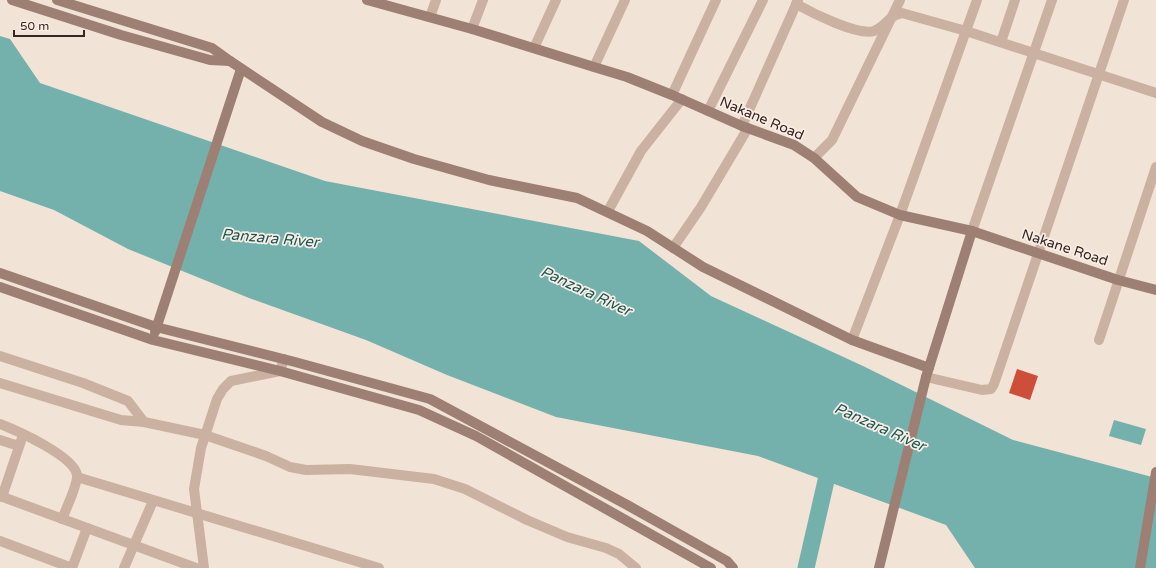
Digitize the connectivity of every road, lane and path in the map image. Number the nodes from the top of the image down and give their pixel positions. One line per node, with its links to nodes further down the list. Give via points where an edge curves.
1 (12, 0): 23 (street, via 210,60)
2 (57, 0): 23 (street, via 187,39 212,48)
3 (368, 0): 17 (street, Nakane Road)
4 (436, 0): 17 (street)
5 (483, 0): 18 (street)
6 (556, 0): 21 (street)
7 (626, 0): 24 (street)
8 (716, 0): 28 (street)
9 (763, 0): 30 (street)
10 (900, 0): 16 (street)
11 (976, 0): 19 (street)
12 (1015, 0): 20 (street)
13 (1052, 0): 22 (street)
14 (1124, 0): 26 (street)
15 (797, 2): 16 (street, via 809,12 868,32 882,27); 31 (street)
16 (893, 15): 19 (street, via 902,13); 32 (street, via 832,140)
17 (430, 17): 18 (street, Nakane Road)
18 (472, 29): 21 (street, Nakane Road)
19 (966, 31): 20 (street); 35 (street)
20 (1001, 42): 22 (street)
21 (534, 48): 24 (street, Nakane Road)
22 (1034, 53): 26 (street); 36 (street)
23 (230, 61): 25 (street)
24 (594, 67): 28 (street, Nakane Road)
25 (241, 69): 34 (street, via 322,122 362,141 414,160 522,188 577,198); 43 (street)
26 (1100, 75): 27 (street); 38 (street)
27 (1156, 93)
28 (672, 95): 29 (street, Nakane Road)
29 (682, 99): 30 (street, Nakane Road); 34 (street, via 641,151)
30 (708, 111): 31 (street, Nakane Road)
31 (745, 127): 32 (street, Nakane Road, via 794,145); 37 (street, via 708,195)
32 (814, 158): 35 (street, Nakane Road, via 857,196)
33 (1156, 167): 40 (street)
34 (608, 211): 37 (street)
35 (900, 215): 36 (street, Nakane Road); 45 (street)
36 (972, 231): 38 (street, Nakane Road); 50 (street)
37 (673, 248): 45 (street, via 703,267)
38 (1038, 253): 40 (street, Nakane Road); 50 (street, via 991,389 982,390)
39 (0, 273): 43 (street)
40 (1118, 280): 42 (street, Nakane Road); 46 (street)
41 (0, 287): 44 (street)
42 (1156, 290)
43 (157, 323): 44 (street); 48 (street)
44 (153, 340): 49 (street)
45 (852, 340): 50 (street)
46 (1099, 340)
47 (0, 356): 52 (street, via 128,401)
48 (284, 359): 49 (street); 74 (street, via 430,399 629,506 727,561)
49 (280, 371): 55 (street, via 231,381 222,389 217,399); 73 (street, via 400,404 440,419 476,436)
50 (928, 373): 75 (street)
51 (0, 383): 52 (street, via 121,420)
52 (144, 422): 55 (street)
53 (0, 424): 54 (street)
54 (23, 435): 57 (street); 59 (street, via 64,457 75,468)
55 (205, 435): 62 (street, via 194,489); 67 (street, via 300,469 350,469 434,479 465,489 568,537 606,548 619,554)
56 (0, 440): 57 (street)
57 (19, 446): 60 (street)
58 (1156, 472): 76 (street)
59 (77, 477): 61 (street); 63 (street)
60 (1, 496): 63 (street)
61 (153, 501): 62 (street); 66 (street)
62 (196, 514): 71 (street); 72 (street)
63 (62, 519): 64 (street)
64 (87, 528): 66 (street); 68 (street)
65 (0, 541): 68 (street)
66 (133, 545): 69 (street); 70 (street)
67 (633, 567)
68 (72, 568)
69 (124, 568)
70 (196, 568)
71 (204, 568)
72 (379, 568)
73 (712, 568)
74 (733, 568)
75 (879, 568)
76 (1140, 568)

